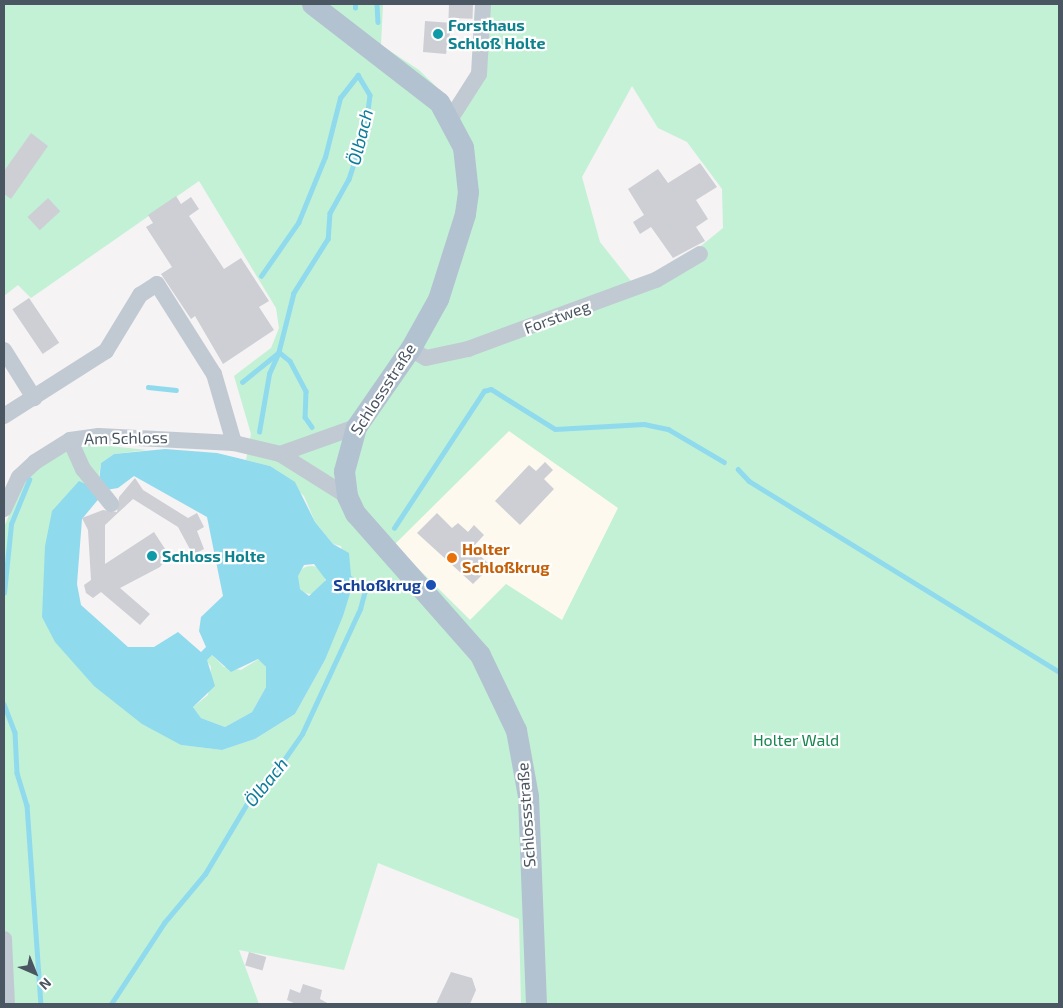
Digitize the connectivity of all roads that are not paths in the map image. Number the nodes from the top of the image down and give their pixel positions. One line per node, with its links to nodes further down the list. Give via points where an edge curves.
1 (312, 4): 3 (main road, Schlossstraße, via 340,30 411,77)
2 (483, 4): 3 (street, via 479,74)
3 (452, 118): 6 (main road, Schlossstraße, via 467,168 465,214 438,299)
4 (700, 254): 6 (street, Forstweg, via 656,280 468,349 426,358)
5 (4, 350): 7 (street)
6 (410, 350): 9 (main road, Schlossstraße)
7 (34, 398): 8 (street); 11 (street, via 106,350 140,295 157,284 214,374)
8 (4, 416)
9 (356, 427): 12 (street); 14 (main road, Schlossstraße, via 346,451)
10 (70, 440): 11 (street, Am Schloss, via 169,437); 13 (street); 15 (street, Am Schloss, via 35,462 19,477)
11 (234, 443): 12 (street, Am Schloss)
12 (280, 454): 14 (street, Am Schloss)
13 (103, 494)
14 (347, 496): 18 (main road, Schlossstraße, via 377,542 480,655 516,730 528,796)
15 (5, 500)
16 (4, 938): 17 (street)
17 (8, 1004)
18 (536, 1004)

